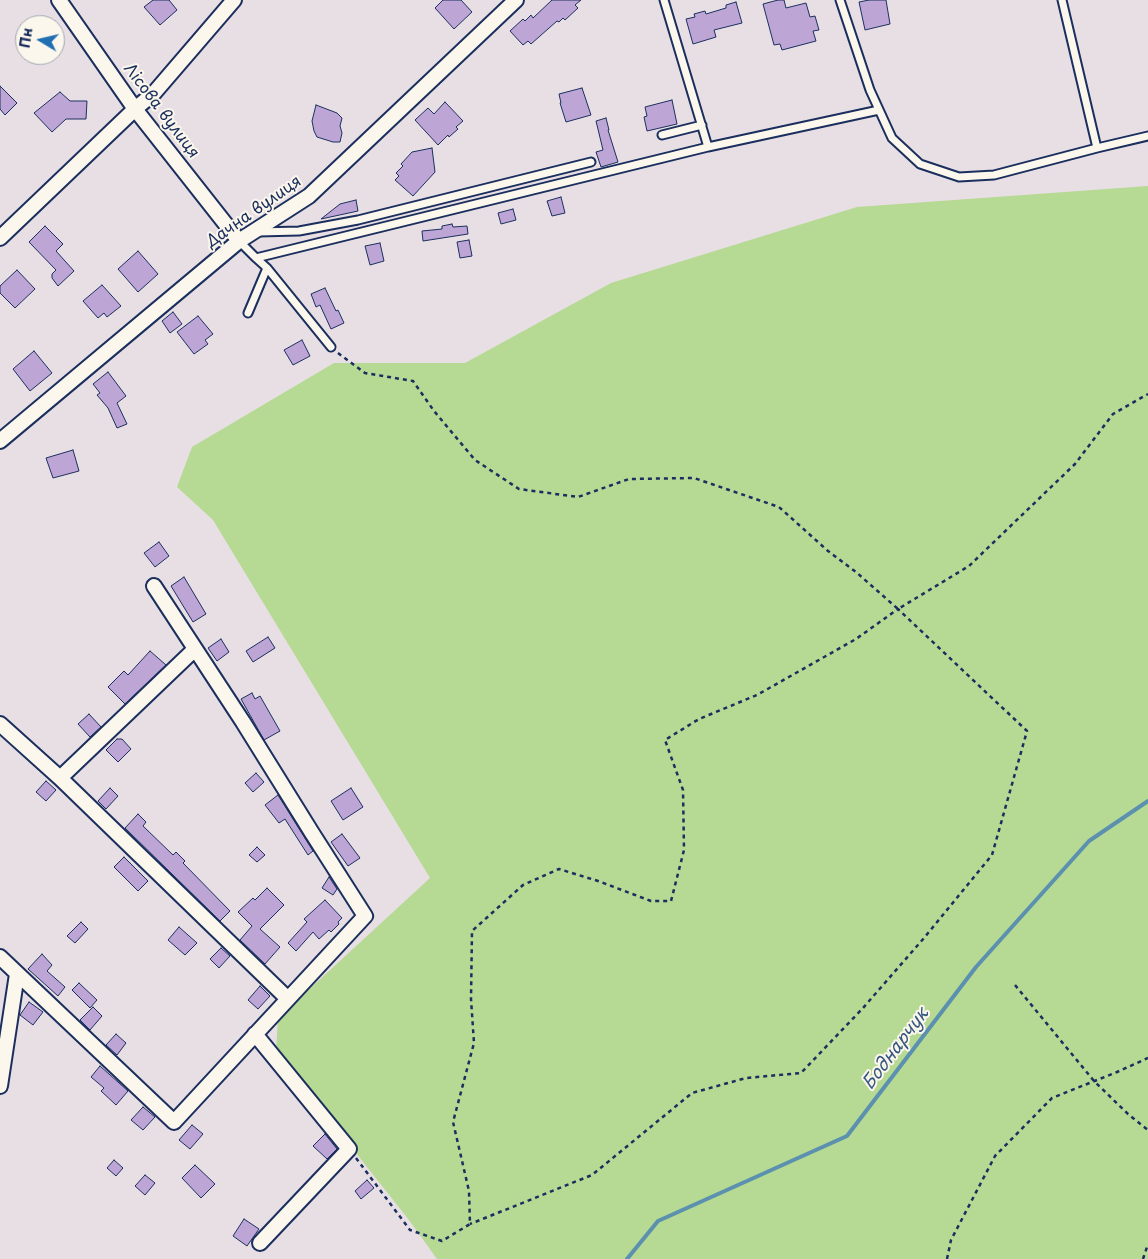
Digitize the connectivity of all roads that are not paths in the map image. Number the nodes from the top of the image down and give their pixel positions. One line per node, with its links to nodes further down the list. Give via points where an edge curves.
1 (59, 0): 7 (street, Лісова вулиця)
2 (234, 0): 7 (street, via 154,93)
3 (516, 0): 15 (street, Дачна вулиця, via 309,196)
4 (664, 0): 9 (lane)
5 (840, 0): 8 (lane)
6 (1062, 0): 13 (lane)
7 (136, 109): 16 (street); 17 (street, Лісова вулиця)
8 (879, 110): 12 (lane); 13 (lane, via 892,138 920,164 959,177 994,175)
9 (702, 125): 10 (lane); 12 (lane)
10 (662, 135)
11 (1148, 136): 13 (lane)
12 (708, 147): 18 (lane)
13 (1097, 148)
14 (592, 162): 15 (lane, via 358,220 299,231)
15 (253, 232): 17 (street, Дачна вулиця)
16 (0, 238)
17 (239, 241): 18 (lane); 22 (street, Дачна вулиця)
18 (256, 258): 19 (lane)
19 (267, 268): 20 (lane); 21 (lane)
20 (248, 313)
21 (331, 347)
22 (0, 441)
23 (154, 586): 24 (street)
24 (195, 649): 26 (street); 29 (street, via 365,916)
25 (0, 724): 26 (street)
26 (60, 778): 29 (street)
27 (0, 957): 28 (street)
28 (18, 974): 30 (street, via 174,1122); 31 (street)
29 (288, 998): 30 (street)
30 (256, 1034): 32 (street, via 349,1149)
31 (0, 1086)
32 (260, 1243)

